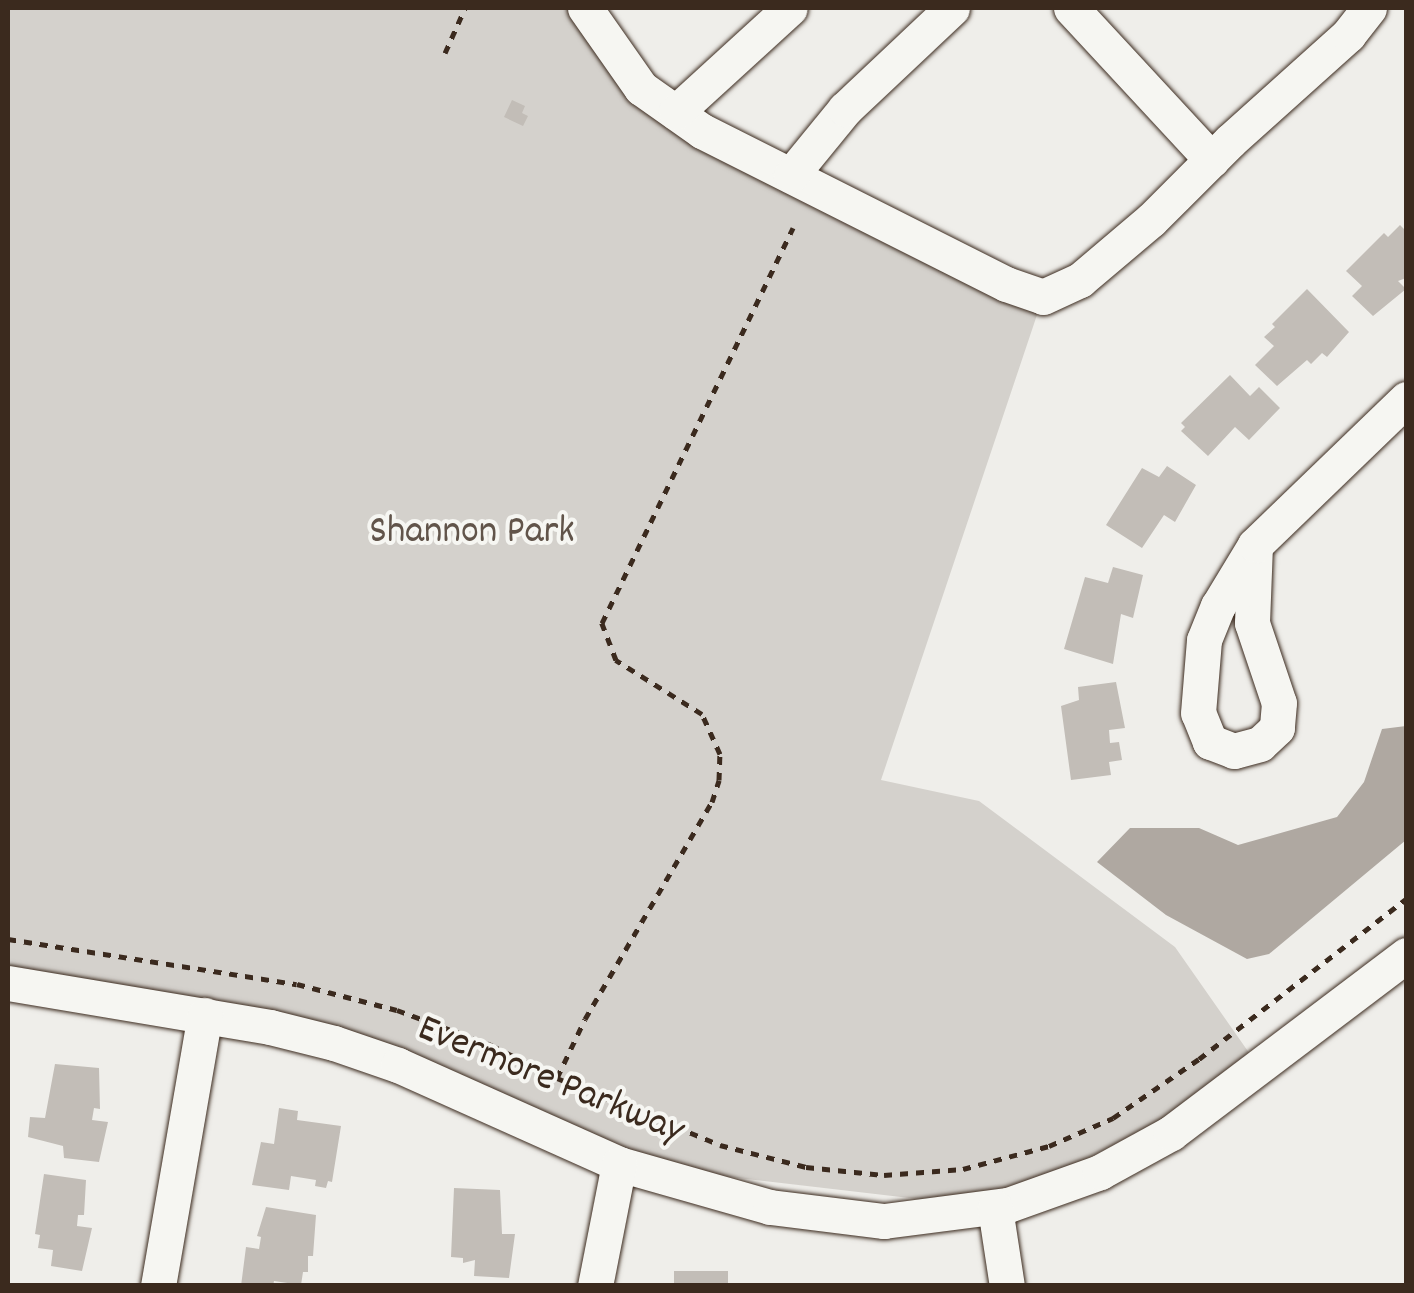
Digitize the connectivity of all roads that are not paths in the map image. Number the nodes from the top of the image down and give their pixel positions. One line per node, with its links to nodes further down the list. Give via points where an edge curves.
1 (586, 8): 6 (street, via 642,88)
2 (790, 8): 6 (street)
3 (952, 8): 8 (street, via 845,109)
4 (1071, 8): 7 (street)
5 (1369, 8): 7 (street)
6 (676, 112): 8 (street)
7 (1212, 160): 8 (street, via 1080,280 1043,297)
8 (791, 175)
9 (1406, 398): 10 (street)
10 (1255, 545): 10 (street, via 1218,606 1198,676 1198,713 1210,742 1234,752 1260,744 1277,728 1279,703 1252,623)
11 (1406, 955): 15 (street, Evermore Parkway, via 1171,1133 1060,1190)
12 (8, 983): 13 (street, Evermore Parkway)
13 (205, 1015): 14 (street, Evermore Parkway, via 270,1026 398,1064); 16 (street)
14 (619, 1164): 15 (street, Evermore Parkway, via 738,1200 830,1218 912,1220); 17 (street)
15 (995, 1208): 18 (street)
16 (158, 1286)
17 (595, 1286)
18 (1007, 1286)

